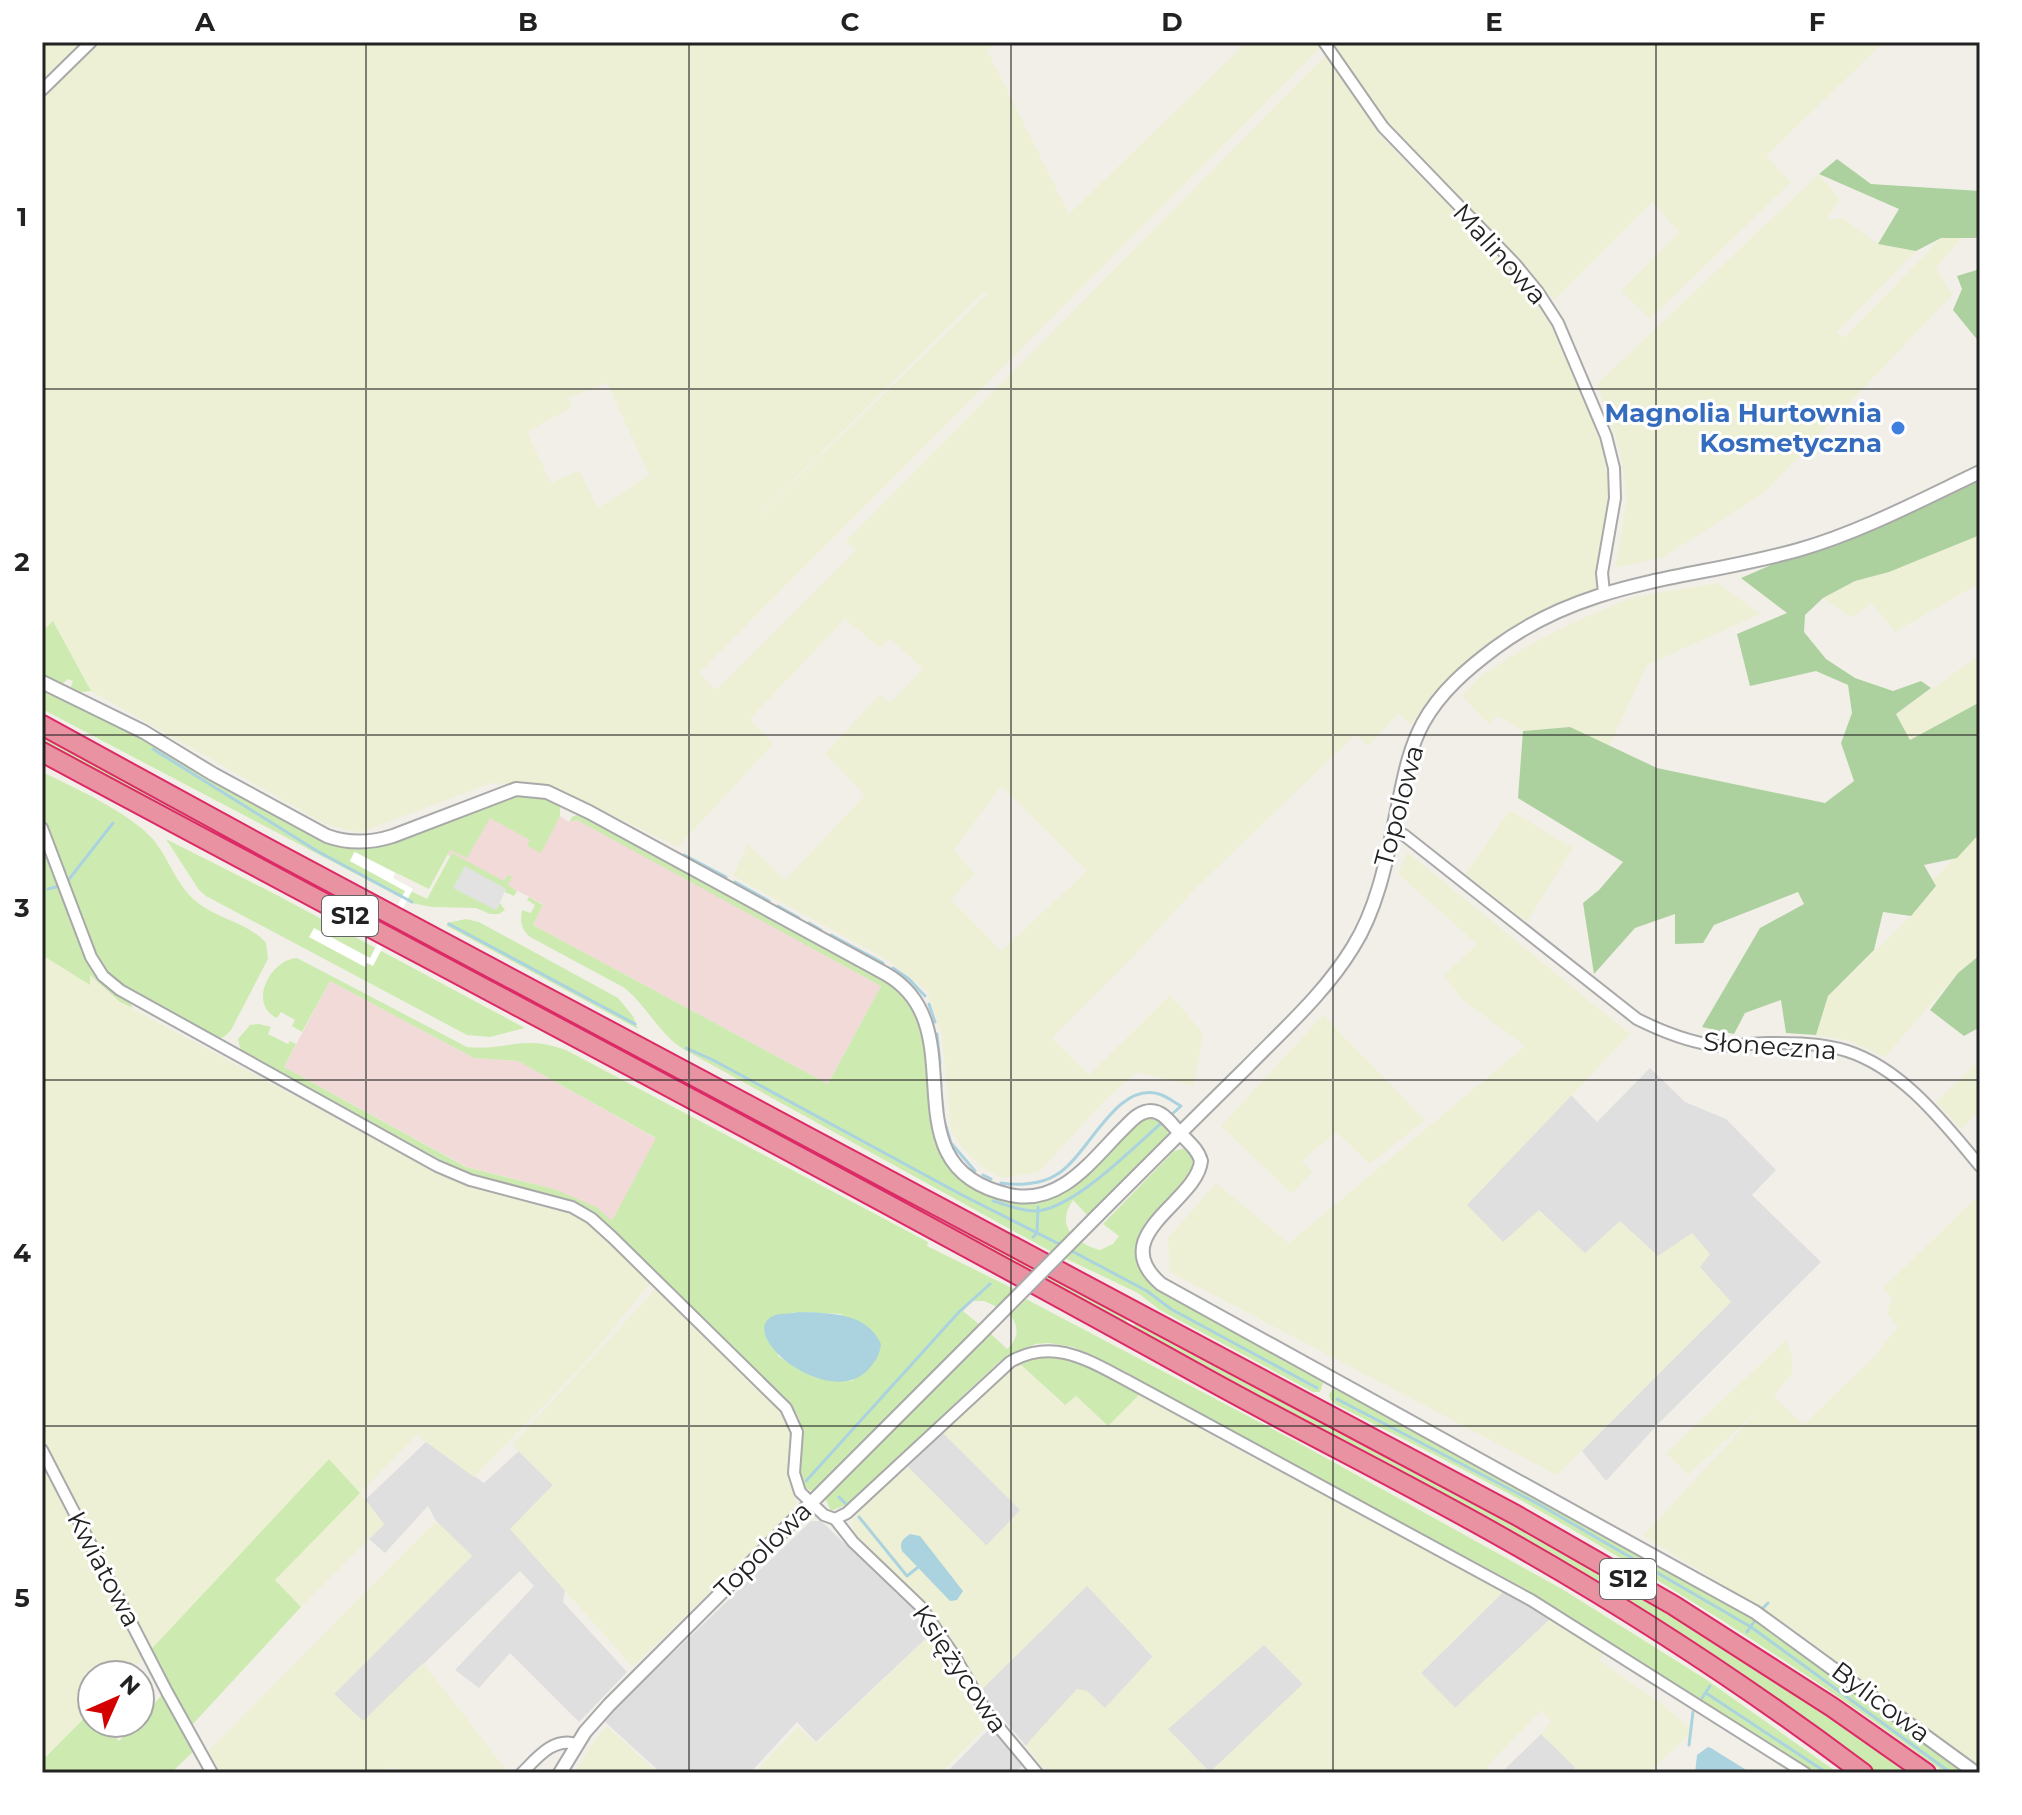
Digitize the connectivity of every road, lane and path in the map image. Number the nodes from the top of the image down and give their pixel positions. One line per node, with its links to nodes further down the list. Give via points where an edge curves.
1 (91, 42): 3 (street)
2 (1324, 42): 5 (street, Malinowa, via 1383,127 1515,264 1558,323 1612,461 1615,498 1602,573)
3 (42, 90)
4 (1980, 472): 5 (street, Topolowa, via 1801,549)
5 (1604, 593): 10 (street, Topolowa, via 1509,638 1443,693 1410,751)
6 (42, 682): 11 (street, via 343,841 385,839 516,789 547,792 589,812 902,983 928,1026 943,1143 968,1175 995,1190 1029,1196 1062,1187 1145,1111 1161,1114)
7 (42, 725): 23 (highway, S12, via 1516,1515 1698,1621)
8 (42, 752): 22 (highway, S12, via 1510,1542 1700,1657)
9 (42, 828): 14 (street, via 91,957 109,982 437,1166 554,1201 591,1218 786,1408 797,1432 795,1481)
10 (1392, 830): 11 (street, Topolowa, via 1372,906 1348,955 1307,1006); 12 (street, Słoneczna, via 1637,1019 1714,1045 1808,1045 1866,1059 1911,1090)
11 (1180, 1133): 14 (street, Topolowa, bridge); 24 (street, Bylicowa, via 1199,1154 1201,1165 1146,1236 1145,1261 1161,1284 1713,1587 1785,1631)
12 (1980, 1166)
13 (42, 1450): 17 (street, Kwiatowa)
14 (811, 1502): 15 (street, Księżycowa); 16 (street, Topolowa)
15 (835, 1519): 20 (street, Księżycowa, via 930,1619 987,1713); 21 (street, via 1010,1362 1038,1350 1070,1352 1488,1575)
16 (576, 1744): 18 (street, via 554,1745); 19 (street, Topolowa)
17 (212, 1773)
18 (522, 1773)
19 (560, 1773)
20 (1037, 1773)
21 (1805, 1773)
22 (1863, 1773)
23 (1926, 1773)
24 (1976, 1773)

